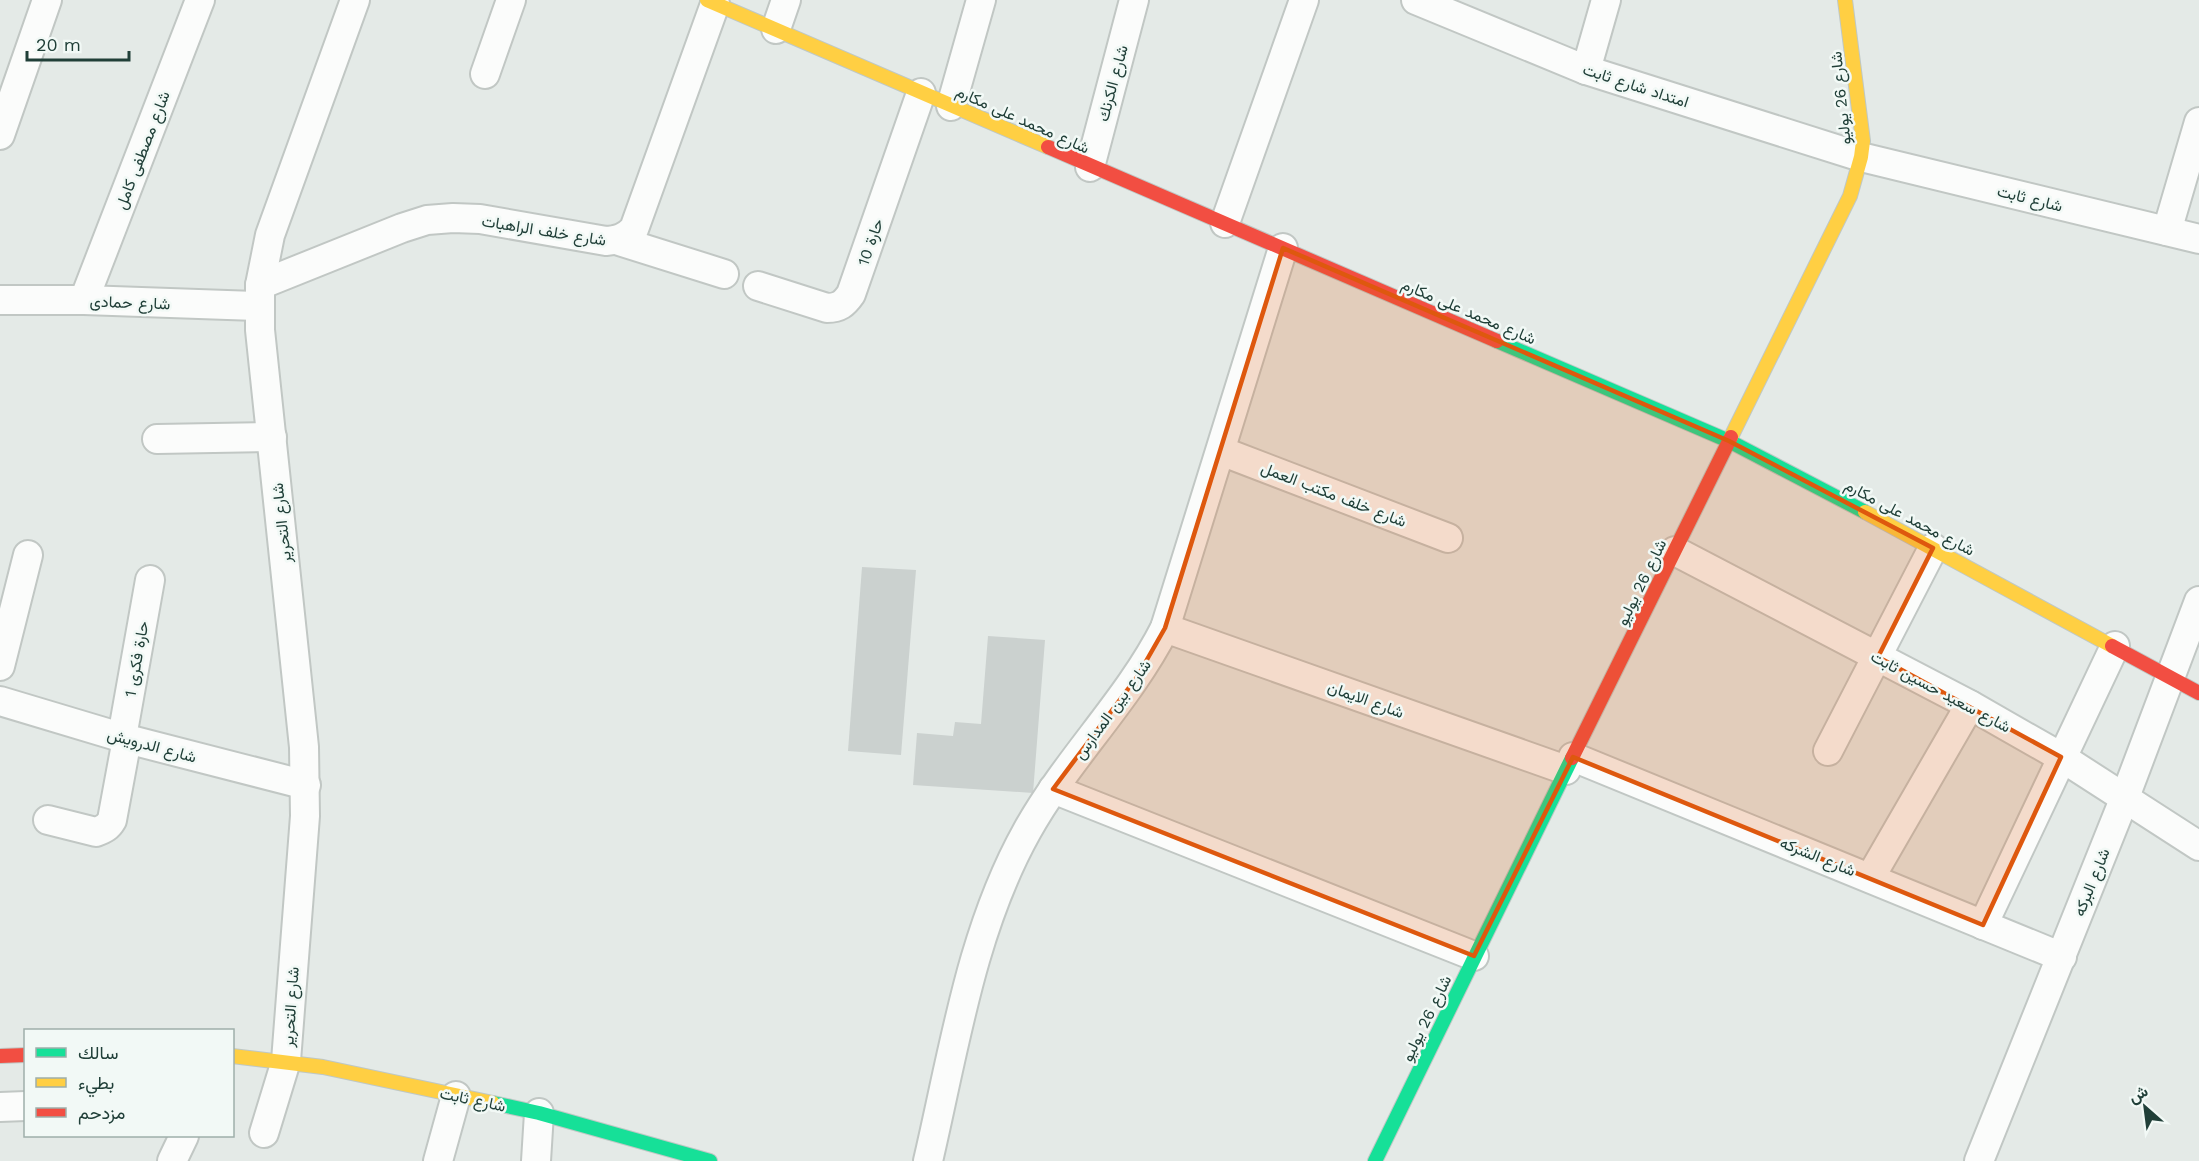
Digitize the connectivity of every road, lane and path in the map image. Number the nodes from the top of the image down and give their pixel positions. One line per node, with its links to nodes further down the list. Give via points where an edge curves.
1 (47, 0): 19 (street)
2 (200, 0): 31 (street, شارع مصطفى كامل)
3 (356, 0): 29 (street, شارع التحرير, via 270,235)
4 (511, 0): 15 (street)
5 (786, 0): 13 (street)
6 (981, 0): 17 (street)
7 (1134, 0): 21 (street, شارع الكرنك)
8 (1304, 0): 22 (street)
9 (1416, 0): 14 (street, امتداد شارع ثابت)
10 (1606, 0): 14 (street)
11 (1845, 0): 20 (street, شارع 26 يوليو, via 1862,123)
12 (711, 2): 13 (street, شارع محمد على مكارم); 25 (street, شارع خلف الراهبات, via 634,228)
13 (776, 30): 16 (street, شارع محمد على مكارم)
14 (1586, 70): 20 (street, امتداد شارع ثابت)
15 (485, 74)
16 (921, 93): 17 (street, شارع محمد على مكارم); 28 (street, حارة 10, via 846,302 837,308 827,308)
17 (951, 106): 21 (street, شارع محمد على مكارم)
18 (2199, 123): 23 (street)
19 (0, 135)
20 (1861, 157): 23 (street, شارع ثابت); 34 (street, شارع 26 يوليو, via 1850,196)
21 (1090, 167): 22 (street, شارع محمد على مكارم)
22 (1225, 223): 26 (street, شارع محمد على مكارم)
23 (2167, 231): 24 (street, شارع ثابت)
24 (2199, 239)
25 (616, 240): 27 (street); 29 (street, شارع خلف الراهبات, via 480,219 427,220 402,228)
26 (1283, 248): 34 (street, شارع محمد على مكارم); 35 (street, شارع بين المدارس)
27 (723, 274)
28 (758, 286)
29 (260, 296): 31 (street, شارع حمادى); 32 (street, شارع التحرير)
30 (0, 300): 31 (street, شارع حمادى)
31 (84, 300)
32 (272, 437): 33 (street); 54 (street, شارع التحرير)
33 (157, 439)
34 (1729, 441): 37 (street, شارع محمد على مكارم); 38 (street, شارع 26 يوليو)
35 (1221, 451): 36 (street, شارع خلف مكتب العمل); 42 (street, شارع بين المدارس)
36 (1448, 538)
37 (1933, 548): 43 (street, شارع محمد على مكارم); 44 (street)
38 (1675, 551): 44 (street, شارع سعيد حسين ثابت); 53 (street, شارع 26 يوليو)
39 (28, 555): 45 (street)
40 (150, 580): 50 (street, حارة فكرى 1)
41 (2199, 601): 46 (street, شارع البركه)
42 (1166, 628): 53 (street, شارع الايمان); 55 (street, شارع بين المدارس, via 1137,676)
43 (2115, 646): 46 (street, شارع محمد على مكارم); 52 (street)
44 (1878, 657): 49 (street, شارع سعيد حسين ثابت); 51 (street)
45 (0, 666)
46 (2170, 676): 47 (street, شارع محمد على مكارم); 56 (street, شارع البركه)
47 (2199, 693)
48 (0, 701): 50 (street, شارع الدرويش)
49 (1970, 705): 52 (street, شارع سعيد حسين ثابت); 59 (street)
50 (125, 738): 54 (street, شارع الدرويش); 57 (street, حارة فكرى 1, via 109,825 96,832)
51 (1828, 751)
52 (2061, 757): 56 (street, شارع سعيد حسين ثابت); 60 (street)
53 (1569, 763): 59 (street, شارع الشركه); 61 (street, شارع 26 يوليو)
54 (306, 785): 66 (street, شارع التحرير)
55 (1053, 789): 61 (street); 78 (street, شارع بين المدارس, via 1017,850 987,915)
56 (2125, 797): 58 (street, شارع سعيد حسين ثابت); 62 (street, شارع البركه)
57 (48, 820)
58 (2199, 846)
59 (1870, 878): 60 (street, شارع الشركه)
60 (1983, 925): 62 (street, شارع الشركه)
61 (1474, 956): 79 (street, شارع 26 يوليو)
62 (2062, 957): 80 (street, شارع البركه)
63 (24, 1055): 64 (street)
64 (0, 1056)
65 (234, 1056): 66 (street, شارع ثابت)
66 (286, 1061): 67 (street, شارع ثابت); 71 (street, شارع التحرير)
67 (456, 1096): 70 (street, شارع ثابت); 75 (street)
68 (24, 1106): 69 (street)
69 (0, 1107)
70 (539, 1113): 73 (street, شارع ثابت); 76 (street)
71 (264, 1133)
72 (184, 1137): 74 (street)
73 (662, 1154): 77 (street, شارع ثابت)
74 (172, 1161)
75 (438, 1161)
76 (536, 1161)
77 (710, 1161)
78 (928, 1161)
79 (1375, 1161)
80 (1978, 1161)

